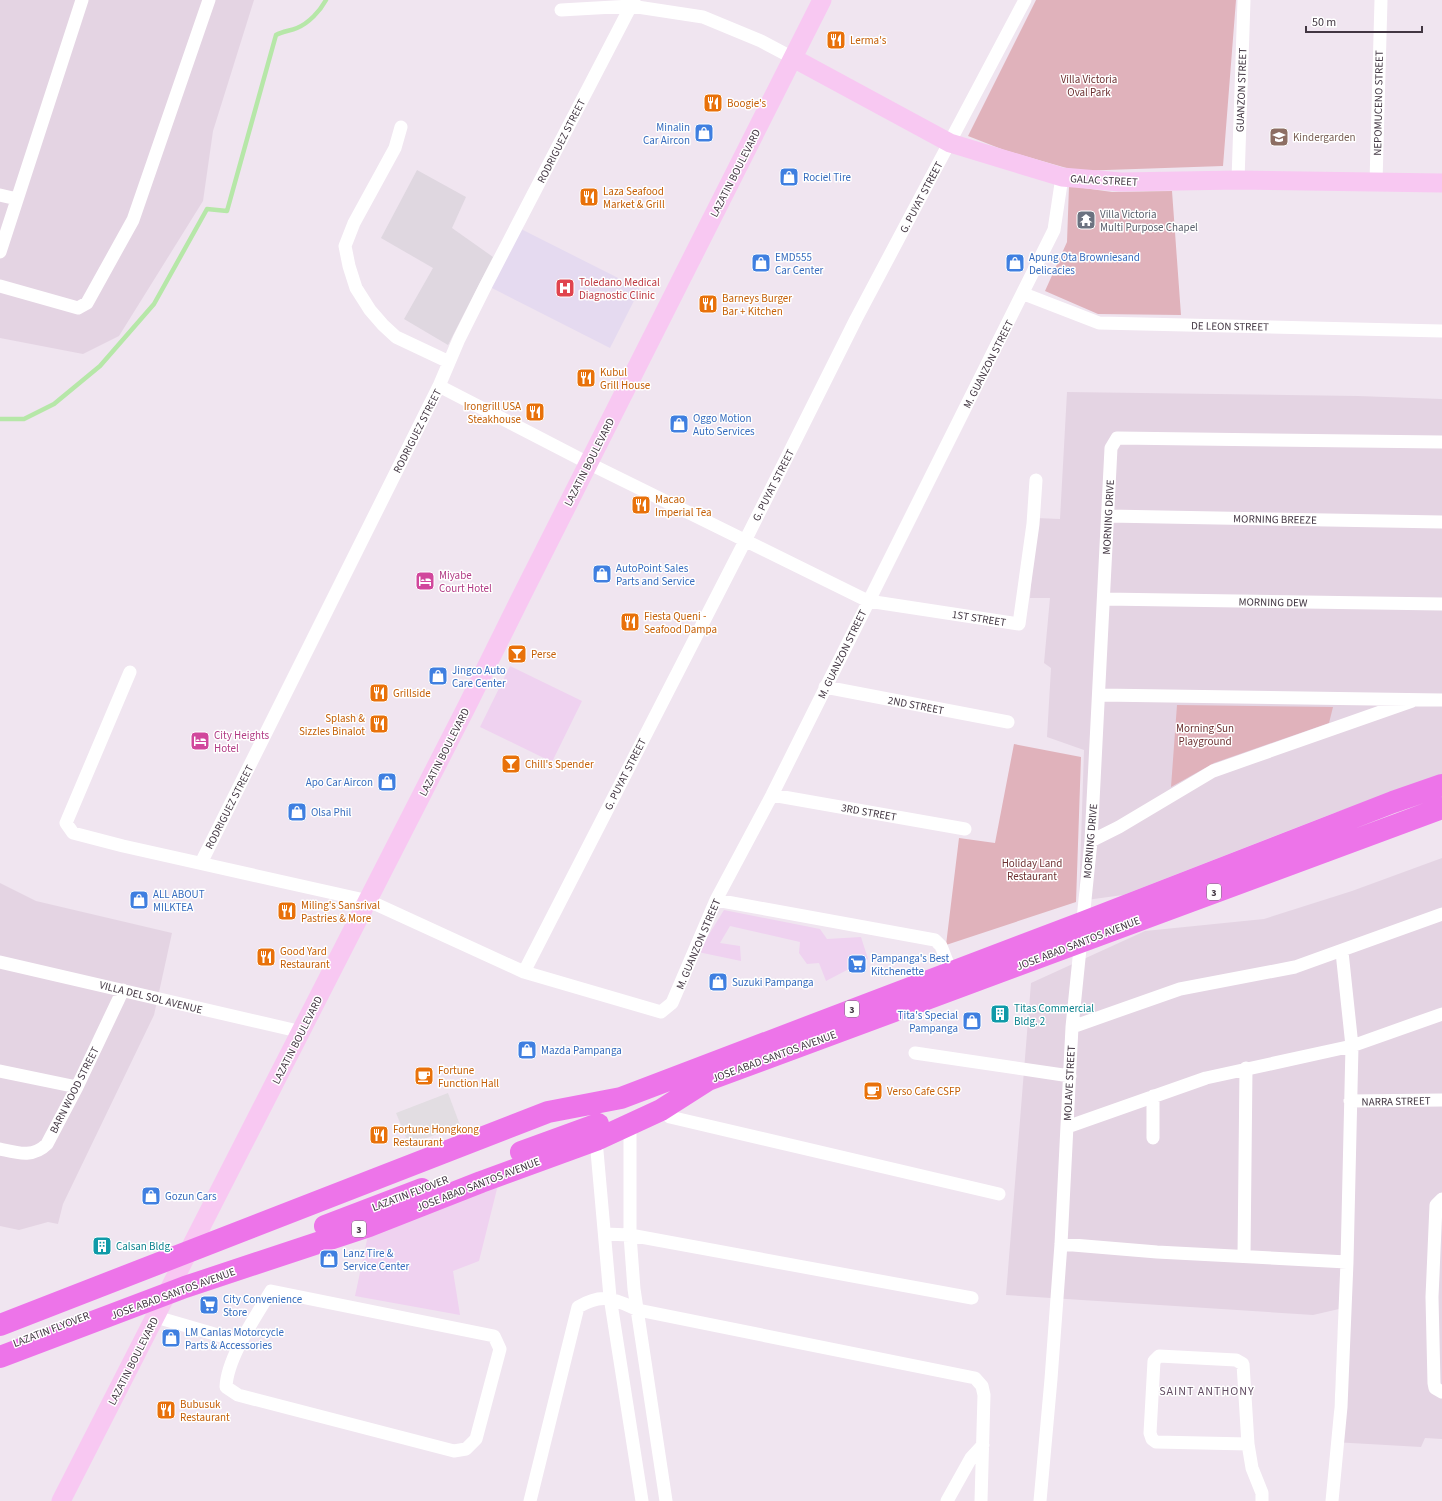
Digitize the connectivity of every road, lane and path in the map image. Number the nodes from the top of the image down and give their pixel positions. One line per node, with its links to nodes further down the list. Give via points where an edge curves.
1 (82, 0): 17 (street)
2 (209, 0): 19 (street, via 133,220 87,303 78,308)
3 (822, 0): 9 (main road, LAZATIN BOULEVARD)
4 (1025, 0): 11 (street, G. PUYAT STREET)
5 (1244, 0): 13 (street, GUANZON STREET)
6 (1381, 0): 14 (street, NEPOMUCENO STREET)
7 (632, 3): 8 (street); 9 (street, via 703,17 761,41); 22 (street, RODRIGUEZ STREET, via 488,280)
8 (561, 10)
9 (793, 58): 11 (main road, GALAC STREET); 25 (main road, LAZATIN BOULEVARD)
10 (401, 127): 22 (street, via 395,148 354,223 345,246 349,266 356,288 383,325 396,337)
11 (950, 143): 12 (main road, GALAC STREET); 29 (street, G. PUYAT STREET, via 856,319)
12 (1062, 178): 13 (main road, GALAC STREET, via 1121,182); 20 (street, M. GUANZON STREET, via 1054,230)
13 (1238, 180): 14 (main road, GALAC STREET)
14 (1376, 182): 15 (main road, GALAC STREET)
15 (1442, 184)
16 (0, 194): 17 (street)
17 (17, 199): 18 (street)
18 (0, 252)
19 (0, 286)
20 (1024, 294): 21 (street, DE LEON STREET, via 1099,324); 31 (street, M. GUANZON STREET)
21 (1442, 331)
22 (449, 362): 23 (street, RODRIGUEZ STREET)
23 (440, 386): 25 (street); 44 (street, RODRIGUEZ STREET)
24 (1442, 442): 27 (street, MORNING DRIVE, via 1117,438 1111,448)
25 (588, 463): 29 (street); 46 (main road, LAZATIN BOULEVARD)
26 (1036, 480): 31 (street, 1ST STREET, via 1033,524 1019,624)
27 (1108, 516): 28 (street, MORNING BREEZE); 30 (street, MORNING DRIVE)
28 (1442, 522)
29 (745, 541): 31 (street); 51 (street, G. PUYAT STREET)
30 (1104, 599): 32 (street, MORNING DEW); 35 (street, MORNING DRIVE)
31 (868, 601): 34 (street, M. GUANZON STREET)
32 (1442, 604)
33 (130, 672): 44 (street, via 66,823 73,832)
34 (825, 687): 38 (street, 2ND STREET); 40 (street, M. GUANZON STREET)
35 (1100, 695): 37 (street); 43 (street, MORNING DRIVE)
36 (1442, 700): 37 (street)
37 (1412, 701): 43 (street, via 1213,771 1119,828)
38 (1008, 722)
39 (1442, 785): 48 (highway, JOSE ABAD SANTOS AVENUE / 3, via 1393,802)
40 (772, 795): 42 (street, 3RD STREET); 45 (street, M. GUANZON STREET)
41 (1442, 808): 48 (highway, JOSE ABAD SANTOS AVENUE / 3)
42 (965, 829)
43 (1091, 841): 48 (street, MORNING DRIVE)
44 (201, 863): 46 (street)
45 (716, 900): 51 (street, M. GUANZON STREET, via 672,1003 661,1012); 52 (street, via 935,940 941,946)
46 (369, 901): 51 (street); 56 (main road, LAZATIN BOULEVARD)
47 (1442, 914): 49 (street)
48 (1082, 932): 52 (highway, JOSE ABAD SANTOS AVENUE / 3); 55 (street, MOLAVE STREET)
49 (1342, 952): 55 (street, via 1295,967 1180,988); 57 (street)
50 (0, 962): 53 (street, VILLA DEL SOL AVENUE)
51 (524, 972)
52 (954, 980): 62 (highway, JOSE ABAD SANTOS AVENUE / 3); 65 (highway, JOSE ABAD SANTOS AVENUE / 3)
53 (123, 990): 56 (street, VILLA DEL SOL AVENUE); 63 (street, BARN WOOD STREET)
54 (1442, 1014): 57 (street)
55 (1072, 1027): 61 (street, MOLAVE STREET)
56 (302, 1032): 80 (main road, LAZATIN BOULEVARD)
57 (1352, 1046): 59 (street); 67 (street)
58 (915, 1053): 61 (street)
59 (1246, 1068): 64 (street); 81 (street)
60 (0, 1071): 63 (street)
61 (1070, 1076): 70 (street, MOLAVE STREET)
62 (708, 1080): 68 (highway, JOSE ABAD SANTOS AVENUE / 3); 71 (highway, LAZATIN FLYOVER / 3, via 615,1118)
63 (77, 1087): 74 (street, BARN WOOD STREET, via 47,1144 41,1150 27,1155)
64 (1153, 1096): 70 (street); 72 (street)
65 (621, 1098): 71 (highway, LAZATIN FLYOVER / 3); 80 (highway, JOSE ABAD SANTOS AVENUE / 3, via 548,1112)
66 (1442, 1100): 67 (street, NARRA STREET)
67 (1350, 1101): 82 (street)
68 (661, 1110): 69 (highway, JOSE ABAD SANTOS AVENUE / 3); 75 (street, via 670,1118)
69 (630, 1126): 73 (highway, JOSE ABAD SANTOS AVENUE / 3); 78 (street)
70 (1067, 1127): 79 (street, MOLAVE STREET)
71 (557, 1131): 91 (highway, LAZATIN FLYOVER / 3); 93 (highway, LAZATIN FLYOVER / 3)
72 (1153, 1138)
73 (596, 1140): 77 (street); 84 (highway, JOSE ABAD SANTOS AVENUE / 3, via 369,1226)
74 (0, 1149)
75 (998, 1194)
76 (1442, 1199): 86 (street, via 1436,1205)
77 (605, 1234): 78 (street); 85 (street)
78 (630, 1235): 87 (street); 88 (street)
79 (1061, 1244): 81 (street); 104 (street, MOLAVE STREET)
80 (187, 1252): 83 (highway, JOSE ABAD SANTOS AVENUE / 3); 84 (main road, LAZATIN BOULEVARD)
81 (1244, 1256): 82 (street)
82 (1347, 1262): 106 (street, via 1341,1407)
83 (147, 1269): 84 (highway, via 166,1276); 90 (highway, JOSE ABAD SANTOS AVENUE / 3)
84 (176, 1288): 89 (main road, LAZATIN BOULEVARD); 94 (highway, JOSE ABAD SANTOS AVENUE / 3)
85 (610, 1297): 88 (street); 99 (street, via 591,1299 578,1307); 100 (street)
86 (1437, 1297): 95 (street, via 1434,1383 1435,1388)
87 (972, 1298)
88 (638, 1310): 97 (street, via 975,1378 982,1386 984,1395); 101 (street)
89 (156, 1317): 92 (street); 98 (main road, LAZATIN BOULEVARD)
90 (0, 1325)
91 (0, 1336)
92 (242, 1342): 92 (street, via 227,1376 226,1386 238,1395 454,1451 466,1449 476,1439 500,1349 494,1336 270,1291)
93 (0, 1348)
94 (0, 1357)
95 (1441, 1392)
96 (1248, 1444): 96 (street, via 1243,1364 1240,1361 1156,1357 1150,1433 1156,1442); 105 (street)
97 (983, 1445): 102 (street, via 971,1458); 103 (street)
98 (61, 1501)
99 (530, 1501)
100 (642, 1501)
101 (666, 1501)
102 (947, 1501)
103 (981, 1501)
104 (1040, 1501)
105 (1262, 1501)
106 (1332, 1501)

